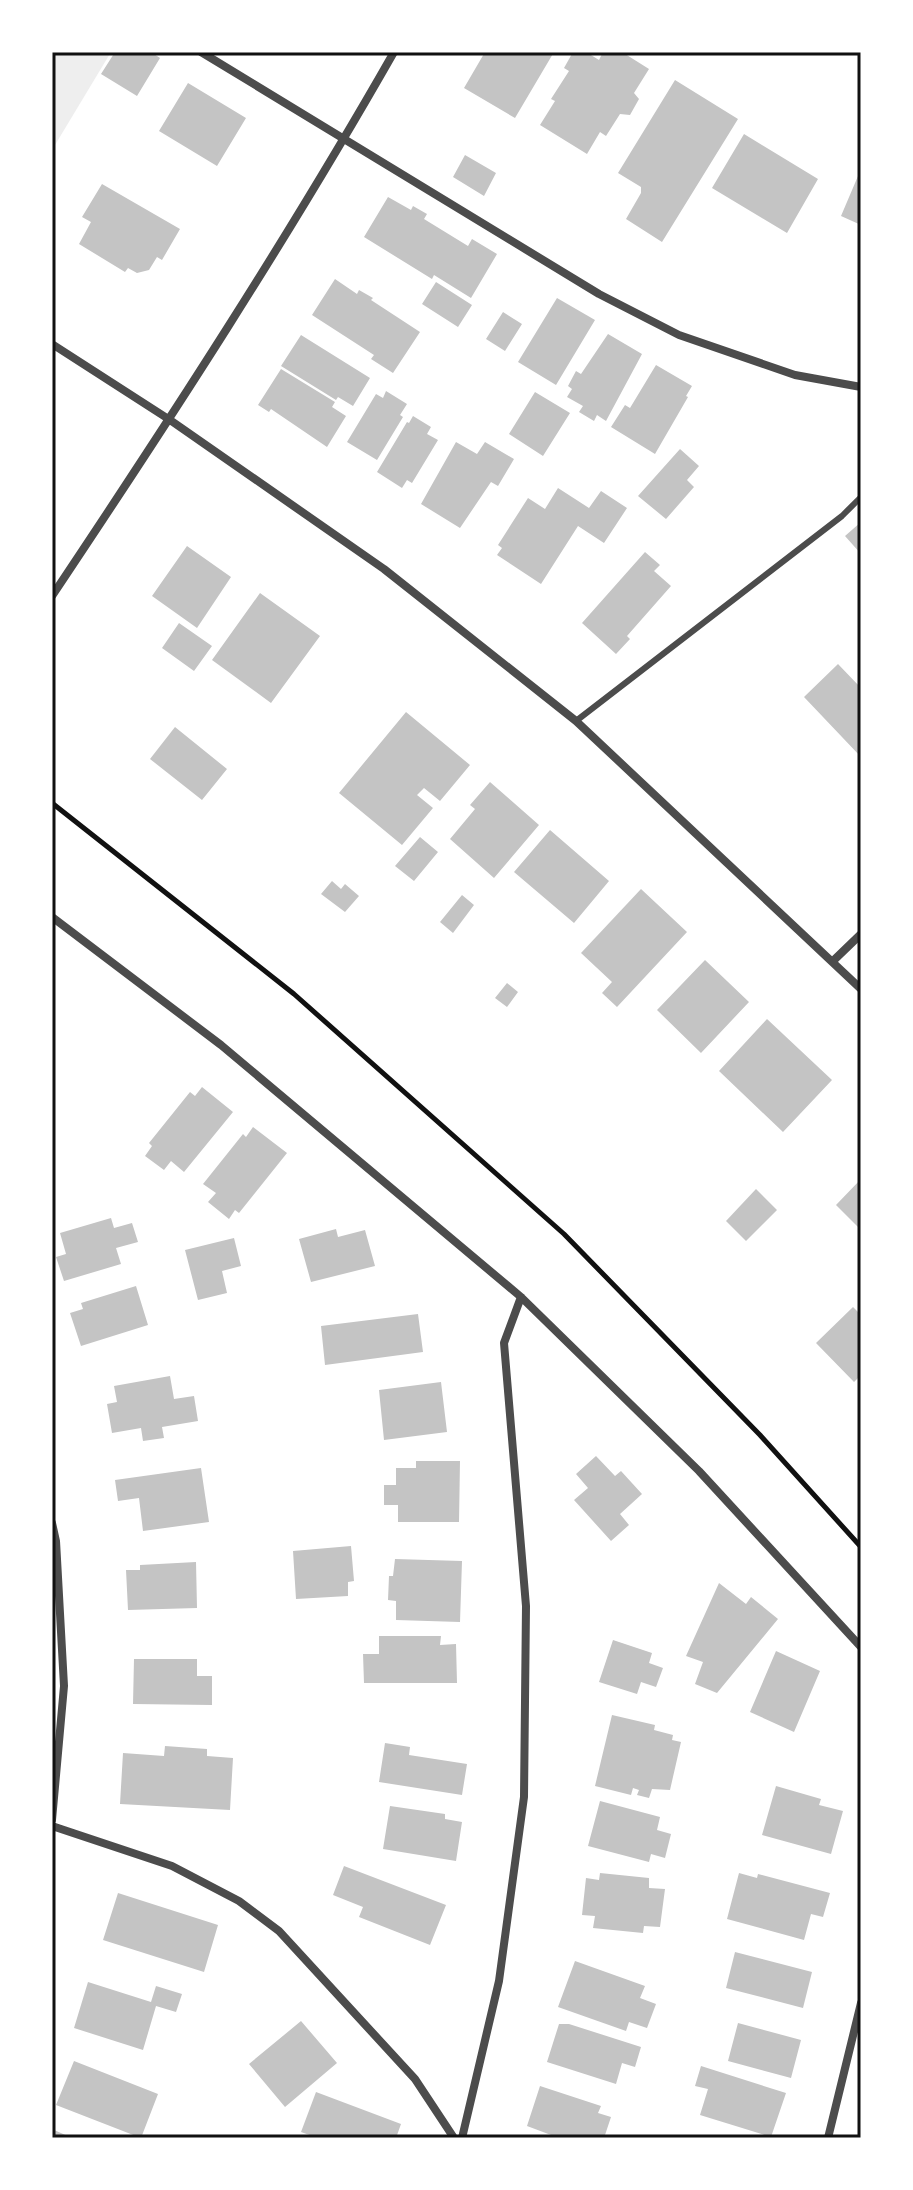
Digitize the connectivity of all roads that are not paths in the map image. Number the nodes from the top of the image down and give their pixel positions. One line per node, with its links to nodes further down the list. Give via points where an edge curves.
1 (201, 52): 3 (street)
2 (394, 52): 3 (street)
3 (344, 139): 5 (street, via 599,294 679,335 795,375); 6 (street)
4 (52, 344): 6 (street)
5 (861, 387)
6 (170, 420): 8 (street); 9 (street, via 384,569)
7 (861, 497): 9 (lane)
8 (52, 596)
9 (576, 721): 12 (street)
10 (52, 917): 14 (street, via 221,1045)
11 (861, 934): 12 (street)
12 (833, 961): 13 (street)
13 (861, 989)
14 (521, 1297): 16 (street, via 699,1471); 21 (street, via 504,1343 526,1606 524,1797 499,1981)
15 (52, 1523): 17 (street, via 64,1686)
16 (861, 1647)
17 (52, 1820)
18 (52, 1826): 20 (street, via 172,1866 239,1901 279,1931 415,2079)
19 (861, 2003): 22 (street)
20 (454, 2138)
21 (462, 2138)
22 (828, 2138)

